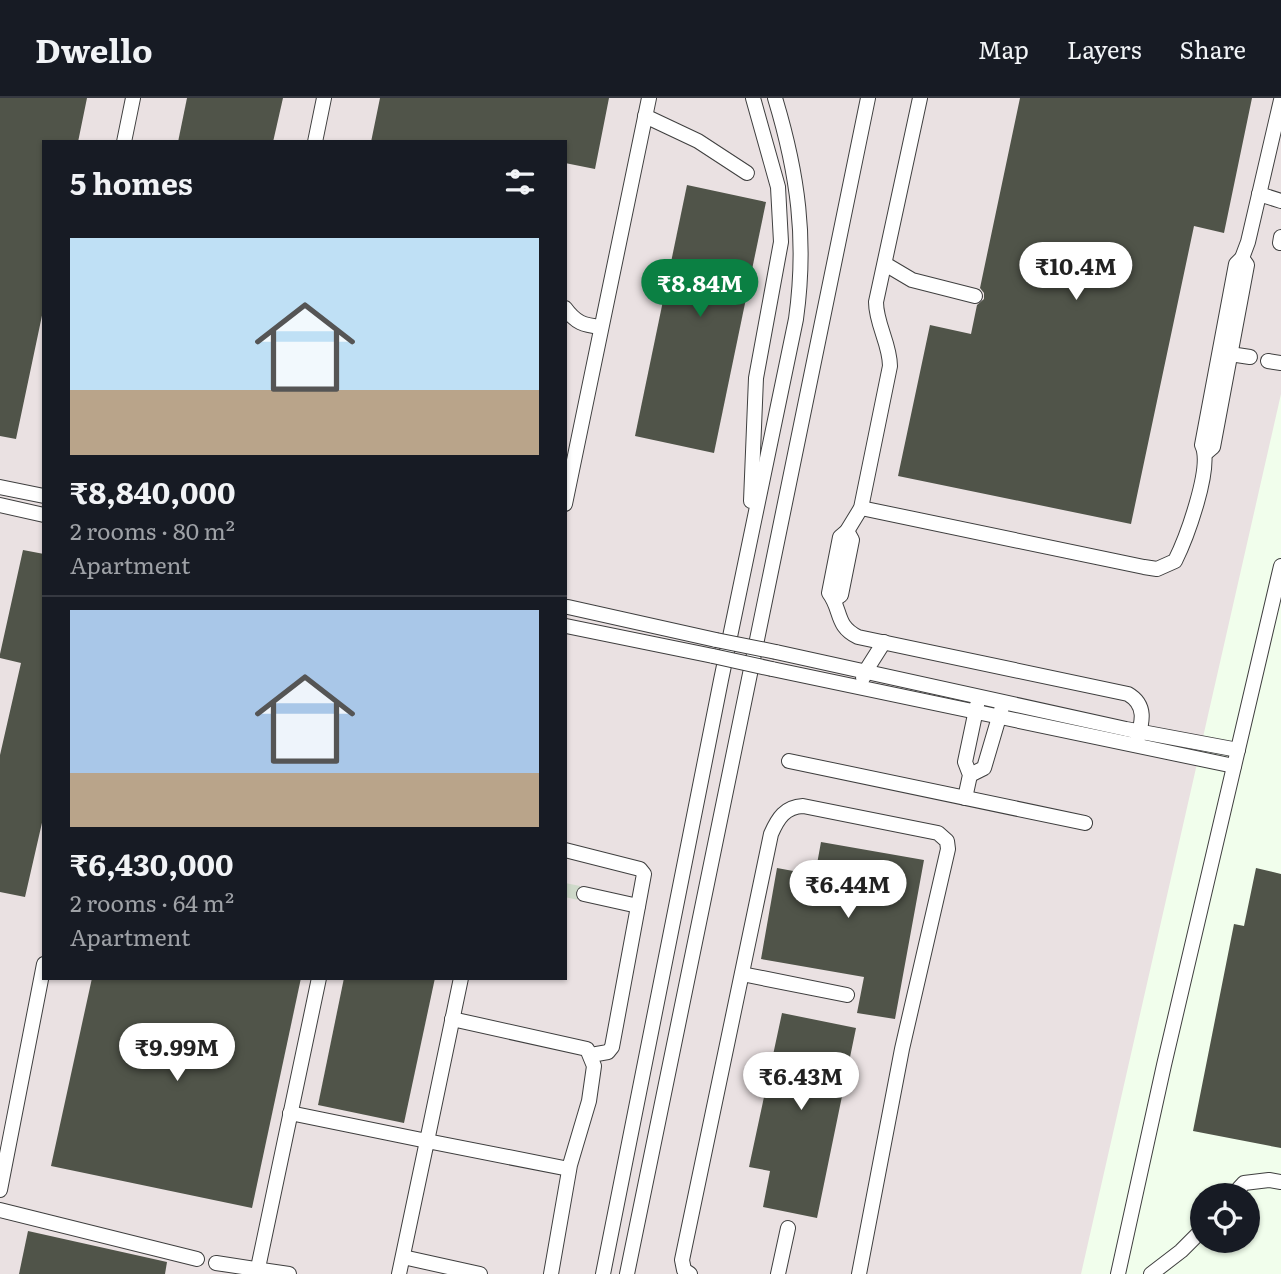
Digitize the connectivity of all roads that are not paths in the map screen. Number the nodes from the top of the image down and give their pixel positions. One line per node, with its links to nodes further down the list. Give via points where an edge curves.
1 (134, 98): 10 (street)
2 (324, 98): 11 (street)
3 (649, 98): 9 (street)
4 (753, 98): 30 (street, via 778,187 781,242 756,378)
5 (775, 98): 30 (street, via 797,181 802,267 796,319)
6 (867, 98): 49 (street)
7 (920, 98): 17 (street)
8 (1281, 100): 12 (street)
9 (645, 116): 13 (street, via 698,141); 20 (street)
10 (124, 140)
11 (315, 140)
12 (1275, 155): 14 (street)
13 (747, 173)
14 (1259, 194): 15 (street); 16 (street)
15 (1281, 201)
16 (1242, 258): 21 (street, via 1247,265); 23 (street, via 1236,264 1202,446)
17 (885, 264): 18 (street, via 912,280); 28 (street, via 876,312 890,366)
18 (975, 296)
19 (567, 311): 20 (street, via 581,325)
20 (601, 327): 25 (street)
21 (1230, 354): 22 (street); 23 (street, via 1213,447)
22 (1251, 358)
23 (1206, 453): 28 (street, via 1180,552 1175,561 1157,569)
24 (0, 486): 26 (street)
25 (567, 493)
26 (42, 496)
27 (0, 505): 29 (street)
28 (861, 508): 35 (street, via 840,537 830,593 848,632)
29 (42, 515)
30 (751, 534): 48 (street)
31 (1281, 566): 41 (street)
32 (567, 605): 33 (street); 36 (street, bridge)
33 (567, 624)
34 (567, 626): 37 (street, bridge)
35 (884, 642): 36 (street); 40 (street, via 1128,694 1142,709)
36 (865, 671): 37 (street); 38 (street)
37 (861, 687): 38 (street)
38 (977, 704): 39 (street); 44 (street, via 965,761)
39 (1002, 709): 40 (street); 44 (street, via 984,768)
40 (1138, 738): 41 (street); 43 (street)
41 (1238, 750): 43 (street)
42 (789, 761): 45 (street)
43 (1234, 766): 83 (street)
44 (970, 775): 45 (street)
45 (965, 798): 46 (street)
46 (1085, 823)
47 (567, 851): 51 (street, via 643,871)
48 (681, 881): 49 (street); 67 (street)
49 (707, 886): 68 (street)
50 (584, 894): 51 (street)
51 (638, 906): 58 (street, via 612,1047)
52 (42, 974): 64 (street)
53 (742, 974): 56 (street); 74 (street, via 682,1260); 82 (street, via 771,834 793,806 816,806 938,833 947,841)
54 (319, 980): 59 (street)
55 (461, 980): 57 (street)
56 (847, 995)
57 (452, 1019): 58 (street, via 587,1049); 60 (street)
58 (591, 1055): 61 (street, via 589,1101)
59 (290, 1113): 60 (street); 73 (street)
60 (427, 1141): 61 (street); 70 (street)
61 (569, 1169): 78 (street)
62 (1281, 1182): 63 (street)
63 (1244, 1183)
64 (0, 1190)
65 (0, 1210): 71 (street)
66 (788, 1228): 81 (street)
67 (611, 1233): 68 (street); 79 (street)
68 (635, 1237): 80 (street)
69 (1190, 1242): 84 (street)
70 (403, 1257): 76 (street); 77 (street)
71 (197, 1259)
72 (216, 1263): 73 (street)
73 (258, 1268): 75 (street)
74 (686, 1273)
75 (289, 1274)
76 (399, 1274)
77 (480, 1274)
78 (551, 1274)
79 (603, 1274)
80 (627, 1274)
81 (778, 1274)
82 (859, 1274)
83 (1118, 1274)
84 (1151, 1274)

